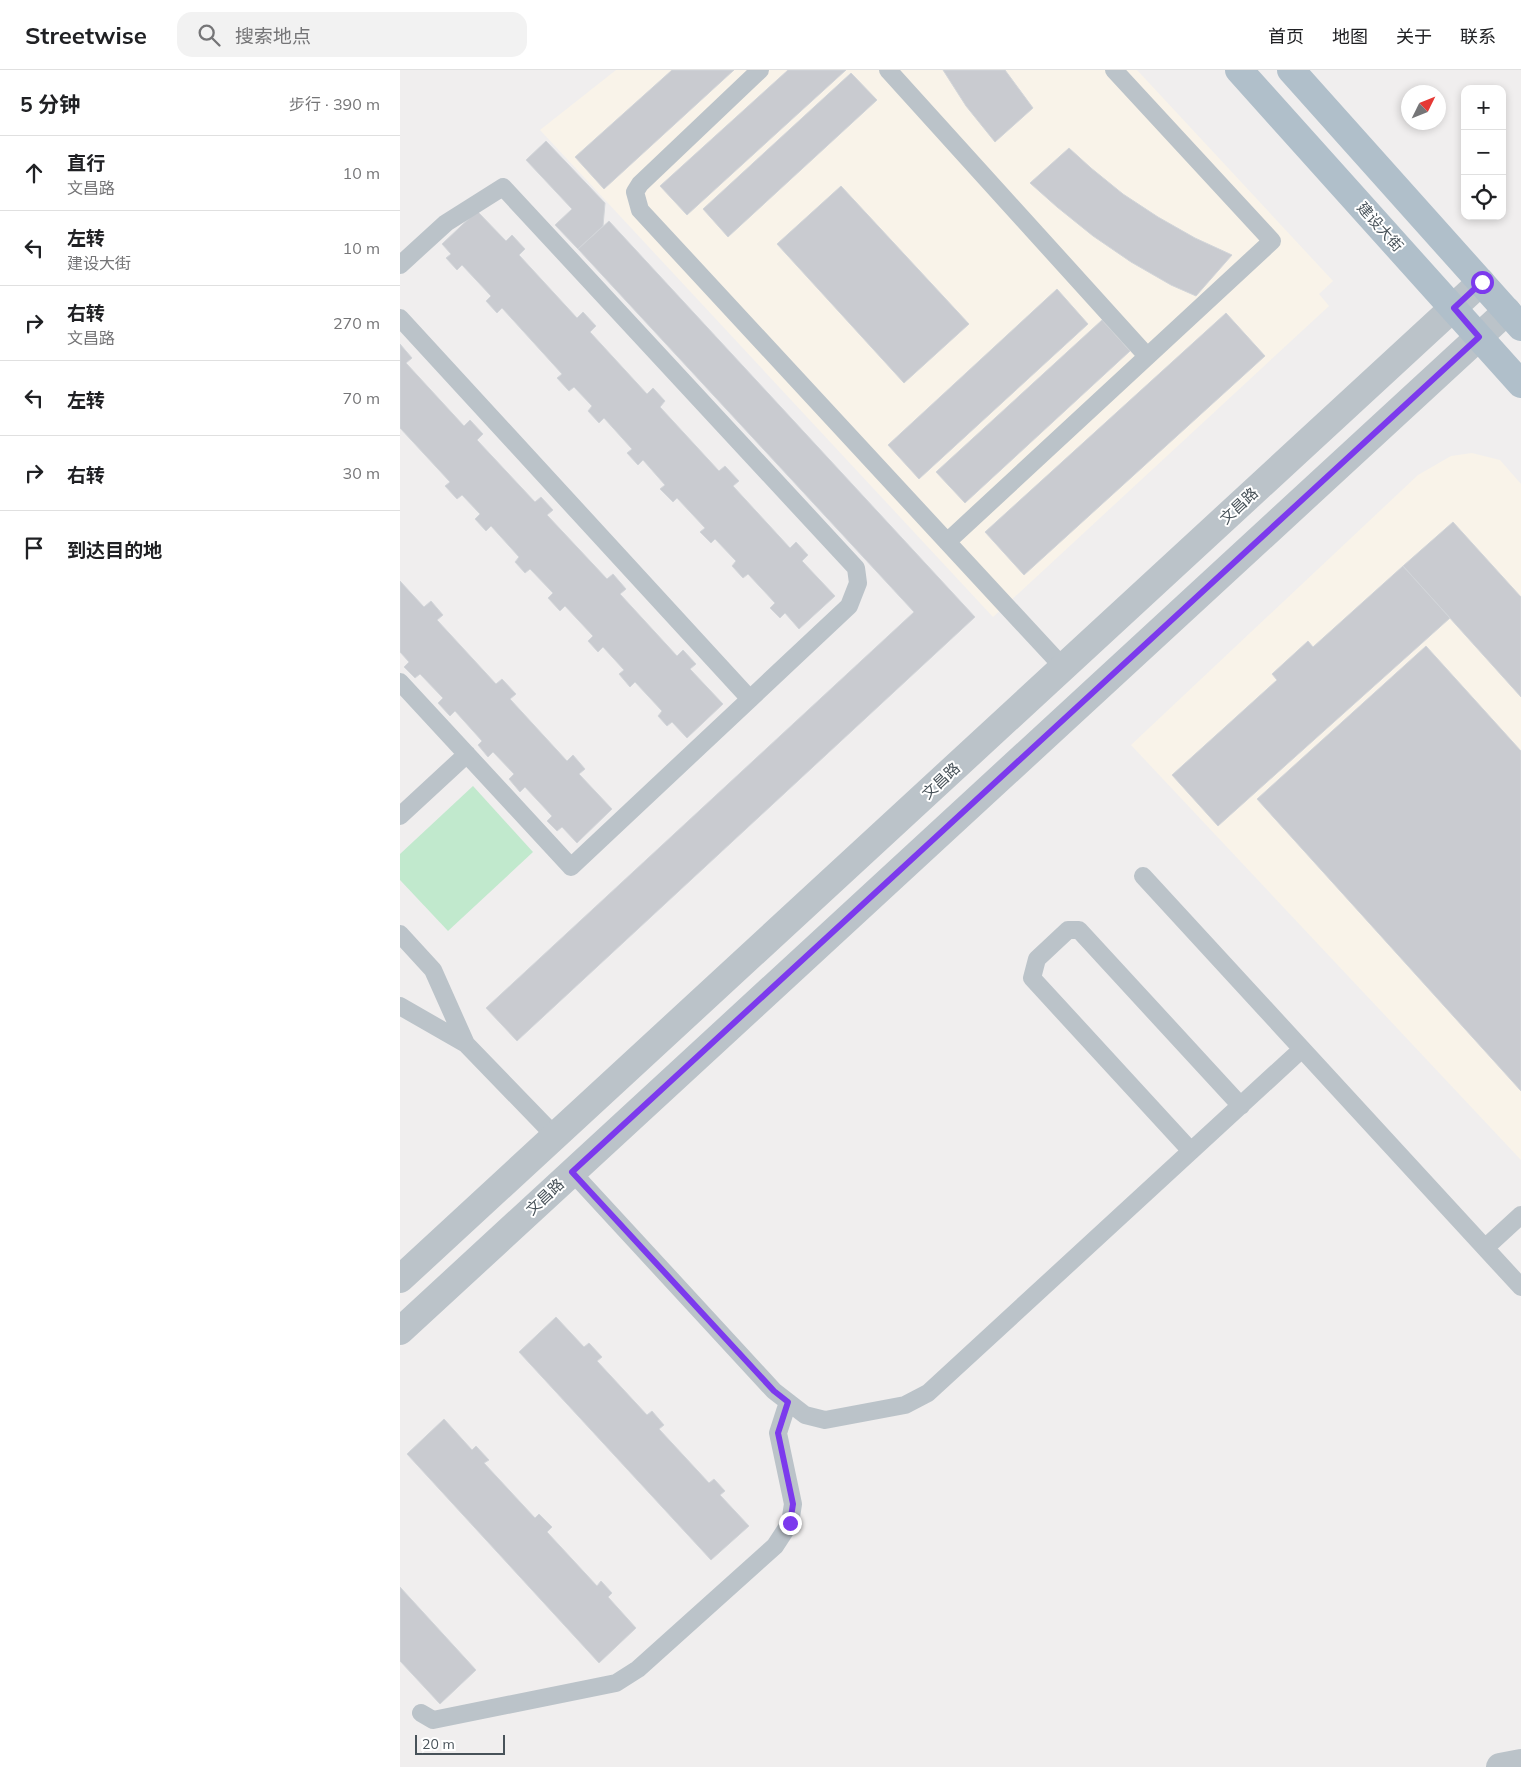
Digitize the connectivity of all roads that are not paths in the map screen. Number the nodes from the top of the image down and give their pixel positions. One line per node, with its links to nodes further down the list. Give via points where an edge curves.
1 (760, 70): 14 (lane, via 640,184 635,192 640,210)
2 (888, 70): 12 (lane)
3 (1115, 70): 12 (lane, via 1272,240)
4 (1239, 70): 8 (main road, 建设大街)
5 (1291, 70): 7 (main road)
6 (400, 265): 17 (lane, via 446,223 503,187 856,568 858,583 849,606)
7 (1482, 282): 8 (street, 文昌路); 10 (main road)
8 (1454, 308): 11 (main road, 建设大街); 15 (street, 文昌路)
9 (400, 318): 17 (lane)
10 (1514, 319): 11 (street, 文昌路)
11 (1479, 337): 13 (main road, 建设大街); 28 (street, 文昌路)
12 (1147, 356): 14 (lane)
13 (1521, 384)
14 (947, 542): 15 (lane)
15 (1064, 667): 26 (street, 文昌路)
16 (400, 682): 18 (lane)
17 (750, 699): 18 (lane, via 571,867)
18 (467, 754): 19 (lane)
19 (400, 816)
20 (1143, 876): 24 (lane)
21 (400, 934): 23 (lane, via 433,970)
22 (400, 1006): 23 (lane)
23 (466, 1044): 26 (lane)
24 (1302, 1049): 25 (lane); 30 (lane)
25 (1241, 1106): 27 (lane); 27 (lane, via 1079,930 1068,930 1037,959 1032,978)
26 (555, 1136): 31 (street, 文昌路)
27 (1191, 1151): 34 (lane, via 928,1393 905,1405 825,1420 805,1415)
28 (572, 1172): 33 (street, 文昌路); 34 (lane, via 774,1391)
29 (1521, 1215): 30 (lane)
30 (1485, 1248): 32 (lane)
31 (400, 1279)
32 (1521, 1287)
33 (400, 1331)
34 (788, 1402): 35 (lane, via 778,1433 793,1504 790,1523 775,1546 638,1669 616,1683 432,1720)
35 (421, 1714)
36 (1521, 1763): 37 (street)
37 (1500, 1767)

